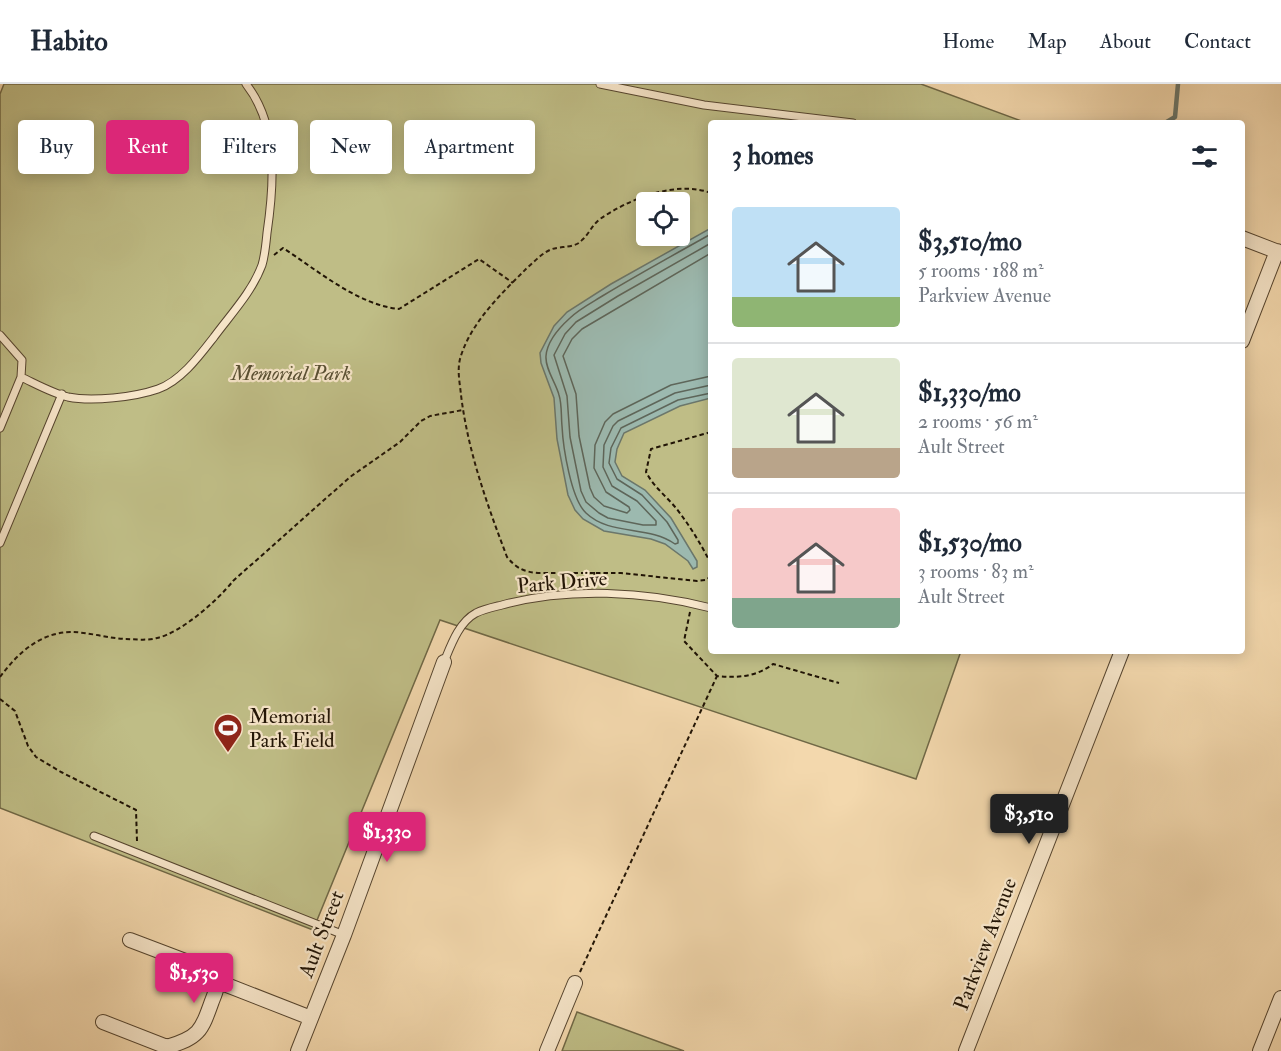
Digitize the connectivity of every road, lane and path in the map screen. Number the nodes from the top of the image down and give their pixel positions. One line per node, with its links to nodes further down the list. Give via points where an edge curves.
1 (246, 84): 7 (lane, via 263,116 272,150 273,194)
2 (600, 84): 3 (lane, via 704,105)
3 (829, 120)
4 (708, 192): 8 (path, via 688,188 639,199 599,220 581,243 541,256)
5 (1245, 239): 6 (street)
6 (1279, 252): 9 (street)
7 (262, 264): 8 (path, via 283,248 367,301 399,309 479,259); 12 (lane, via 252,286 205,348 182,373 160,388 108,399)
8 (513, 284): 13 (path, via 474,330 460,359)
9 (1245, 334)
10 (0, 335): 11 (lane, via 22,360)
11 (21, 378): 12 (lane); 14 (lane)
12 (62, 394): 16 (lane)
13 (463, 410): 18 (path, via 491,516 507,557 517,567 538,573); 24 (path, via 421,421 400,442 350,477 220,597 172,633 143,640 72,632 53,634 35,642)
14 (0, 428)
15 (708, 433): 17 (path, via 651,449 646,472 694,533)
16 (0, 543)
17 (708, 559)
18 (708, 578)
19 (692, 604): 20 (lane, Park Drive); 22 (lane, Park Drive, via 610,592 522,600 475,613 456,633); 23 (path, via 684,641)
20 (708, 607)
21 (1121, 654): 38 (street, Parkview Avenue)
22 (444, 662): 29 (street, Ault Street)
23 (717, 676): 25 (path, via 737,678 762,672 773,664); 32 (path)
24 (0, 677)
25 (839, 683)
26 (0, 699): 28 (path, via 15,711 36,757 136,810)
27 (94, 836): 28 (lane)
28 (138, 853): 29 (lane)
29 (344, 935): 34 (street, Ault Street)
30 (130, 940): 31 (street, via 218,973)
31 (219, 982): 34 (street); 35 (street, via 202,1028 188,1040 167,1047)
32 (575, 983): 37 (street)
33 (1281, 998): 39 (street)
34 (311, 1018): 36 (street, Ault Street)
35 (103, 1022)
36 (298, 1051)
37 (547, 1051)
38 (966, 1051)
39 (1260, 1051)

